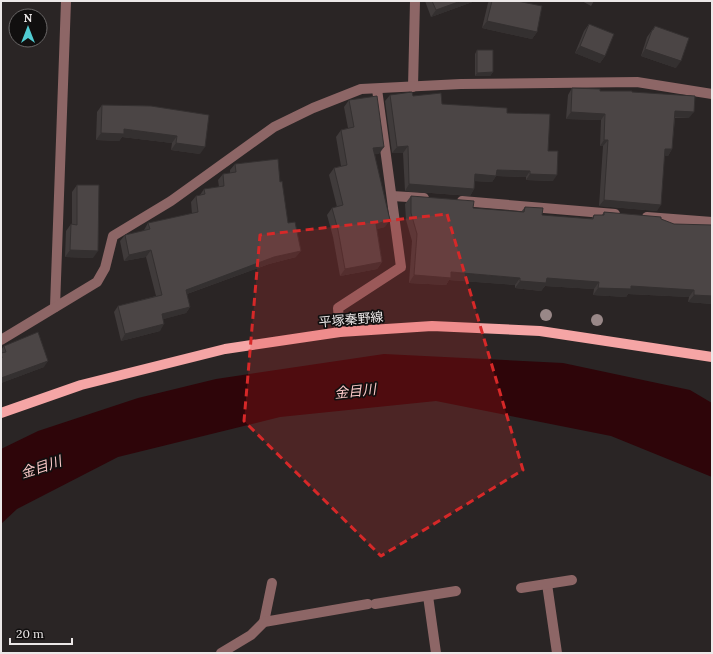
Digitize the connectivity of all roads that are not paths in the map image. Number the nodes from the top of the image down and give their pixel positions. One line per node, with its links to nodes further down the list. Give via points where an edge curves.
1 (66, 1): 10 (street)
2 (415, 1): 3 (street)
3 (413, 87): 4 (street); 5 (street, via 638,82)
4 (377, 89): 6 (street); 10 (street, via 361,89 274,127 171,201 113,236 105,268 97,282)
5 (712, 94)
6 (392, 196): 7 (street); 11 (street, via 401,267 338,308)
7 (431, 199)
8 (454, 201): 9 (street)
9 (712, 222)
10 (55, 307): 12 (street)
11 (340, 332): 13 (main road, 平塚秦野線, via 432,326 540,331); 14 (main road, 平塚秦野線, via 225,349 81,386)
12 (1, 340)
13 (712, 357)
14 (1, 413)
15 (572, 580): 17 (street)
16 (272, 582): 21 (street)
17 (547, 584): 18 (street); 24 (street)
18 (521, 588)
19 (456, 591): 20 (street)
20 (428, 596): 21 (street); 23 (street)
21 (264, 622): 22 (street, via 251,635)
22 (221, 653)
23 (436, 653)
24 (557, 653)

